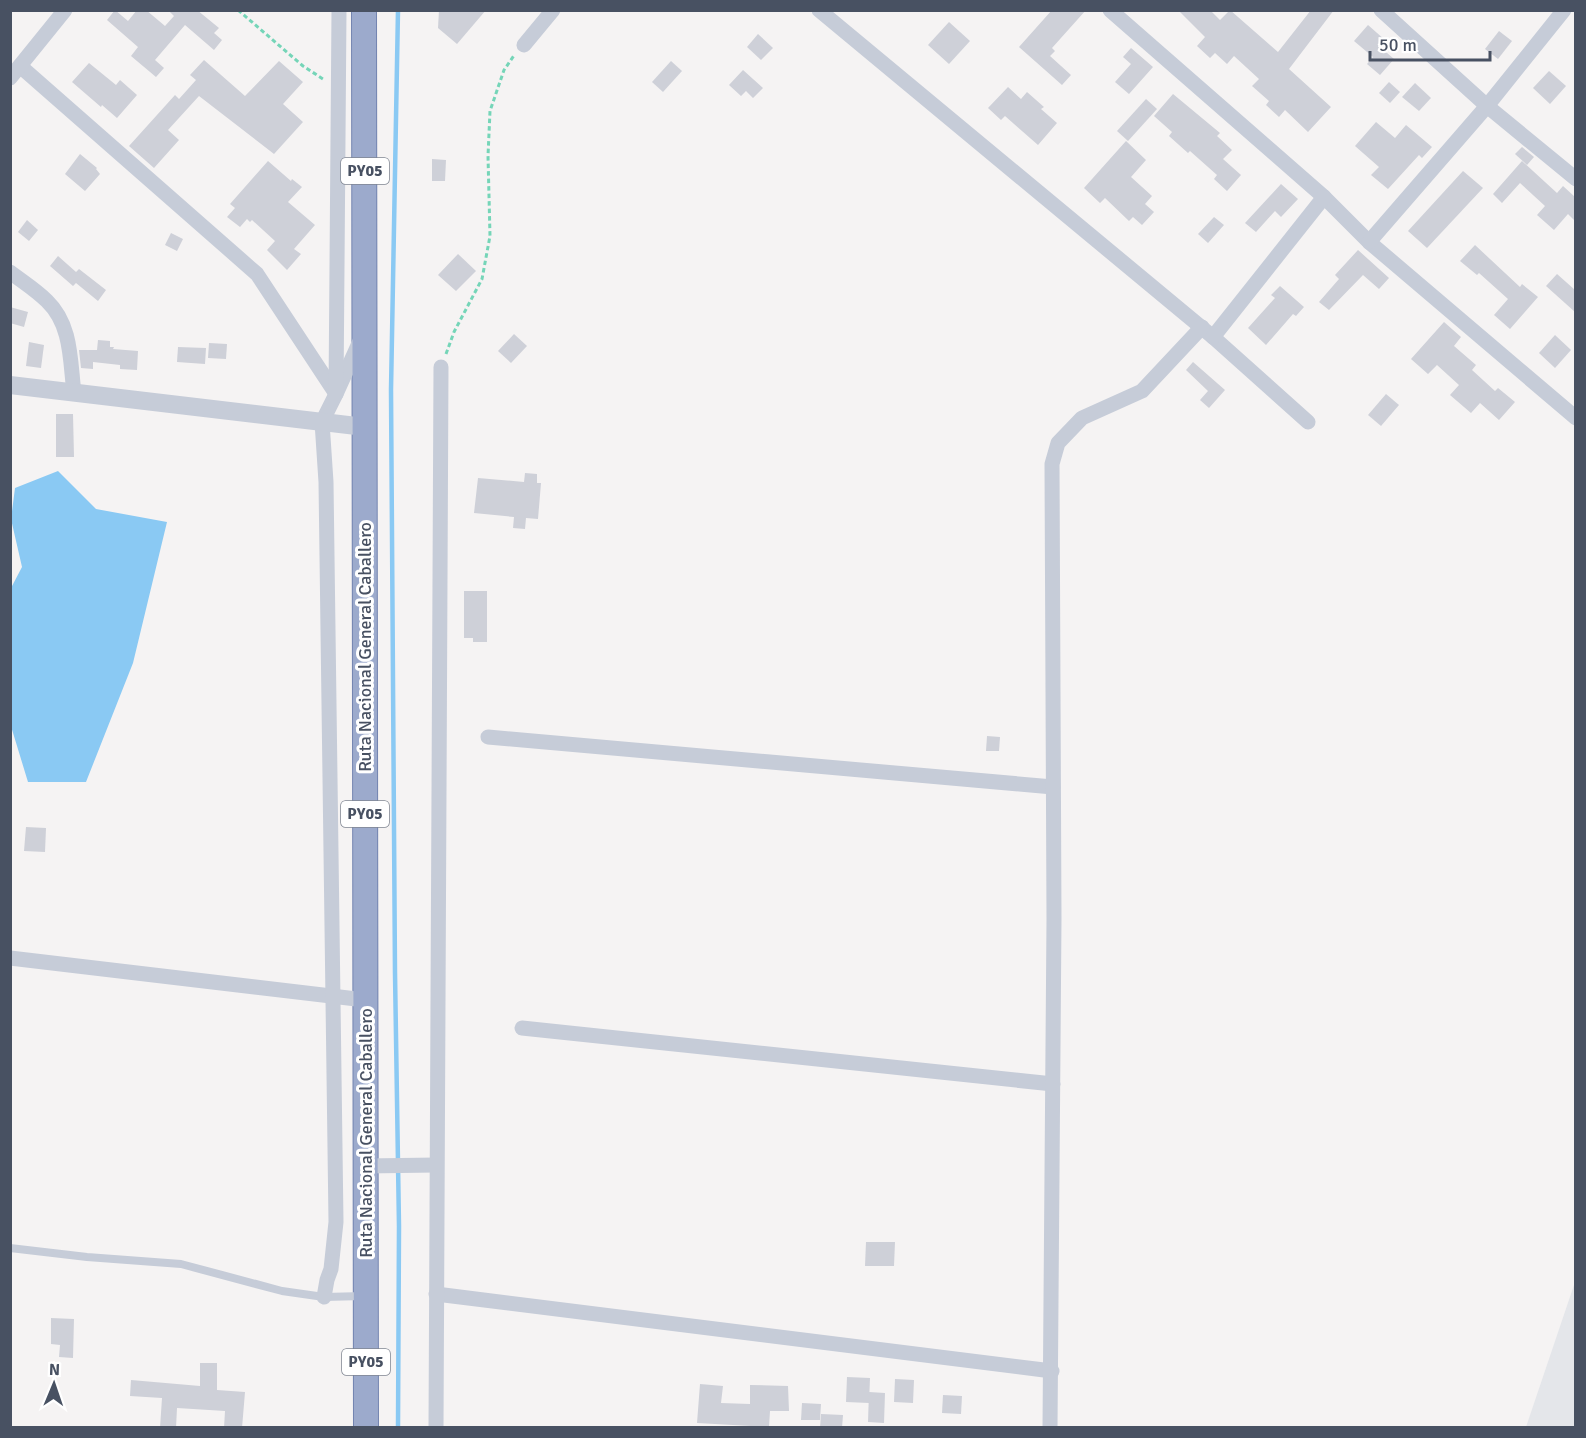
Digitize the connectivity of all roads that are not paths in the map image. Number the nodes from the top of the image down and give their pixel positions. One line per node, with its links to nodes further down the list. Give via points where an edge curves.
1 (65, 10): 10 (street)
2 (339, 10): 21 (street)
3 (364, 10): 16 (highway, Ruta Nacional General Caballero / PY05)
4 (819, 10): 17 (street)
5 (1110, 10): 13 (street)
6 (1382, 10): 11 (street)
7 (1564, 10): 11 (street)
8 (546, 13): 9 (street)
9 (524, 45)
10 (15, 72): 21 (street, via 257,274)
11 (1487, 106): 12 (street); 14 (street)
12 (1575, 179)
13 (1324, 197): 14 (street); 17 (street)
14 (1369, 242): 22 (street)
15 (10, 272): 20 (street, via 57,312 68,337)
16 (365, 332): 21 (street); 25 (highway, Ruta Nacional General Caballero / PY05)
17 (1208, 332): 24 (street); 27 (street, via 1142,391 1082,418 1058,443 1052,464)
18 (441, 367): 33 (street)
19 (10, 385): 20 (street)
20 (74, 393): 23 (street)
21 (336, 394): 23 (street)
22 (1575, 418)
23 (322, 422): 25 (street); 29 (street)
24 (1308, 422)
25 (365, 427): 30 (highway, Ruta Nacional General Caballero / PY05)
26 (488, 737): 27 (street)
27 (1053, 787): 32 (street)
28 (10, 958): 29 (street)
29 (333, 996): 30 (street); 38 (street, via 336,1222)
30 (365, 1000): 34 (highway, Ruta Nacional General Caballero / PY05)
31 (522, 1028): 32 (street)
32 (1053, 1084): 39 (street)
33 (436, 1165): 34 (street); 36 (street)
34 (376, 1166): 37 (highway, Ruta Nacional General Caballero / PY05)
35 (10, 1248): 38 (lane, via 181,1264 282,1292)
36 (436, 1294): 39 (street); 41 (street)
37 (366, 1296): 38 (lane); 40 (highway, Ruta Nacional General Caballero / PY05)
38 (324, 1297)
39 (1052, 1371): 42 (street)
40 (366, 1428)
41 (436, 1428)
42 (1050, 1428)

